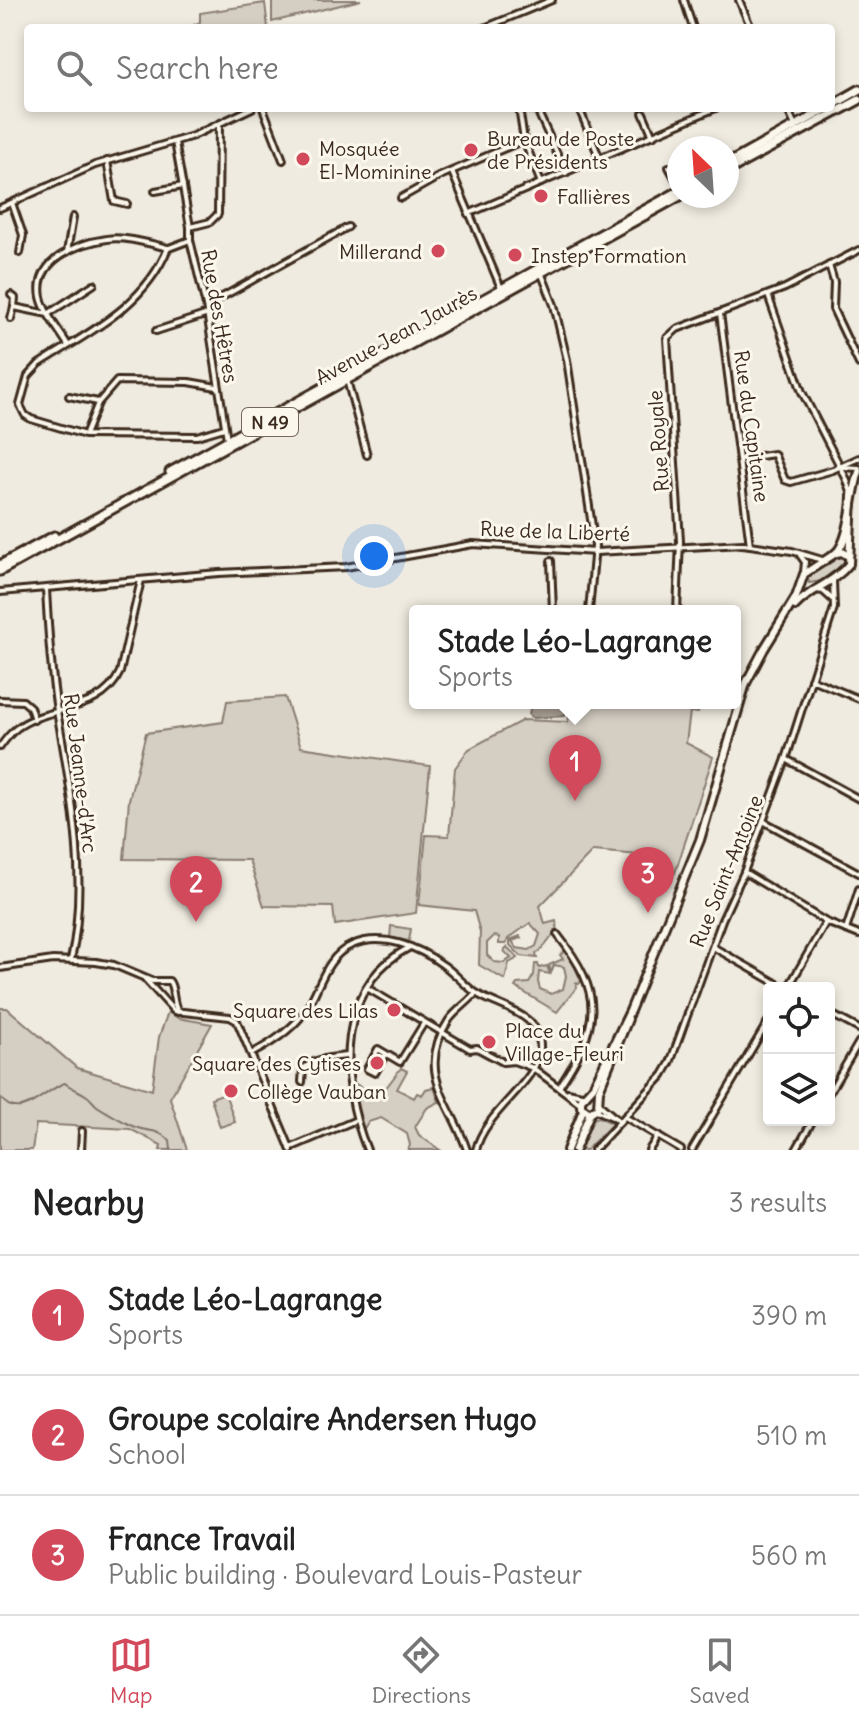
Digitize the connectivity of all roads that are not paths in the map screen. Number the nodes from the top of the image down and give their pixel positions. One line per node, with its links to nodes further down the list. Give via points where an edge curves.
1 (552, 0): 4 (street)
2 (684, 0): 7 (street)
3 (739, 0): 8 (street)
4 (504, 21): 5 (street); 6 (street)
5 (495, 24)
6 (504, 24)
7 (692, 24)
8 (749, 24)
9 (859, 90): 11 (main road)
10 (859, 100): 12 (main road)
11 (835, 104)
12 (835, 111)
13 (244, 112): 23 (street)
14 (265, 112): 30 (street)
15 (520, 112): 26 (street)
16 (539, 112): 34 (street)
17 (581, 112): 29 (street)
18 (707, 112): 25 (street)
19 (789, 112): 24 (street)
20 (822, 112): 24 (main road)
21 (833, 112): 24 (main road)
22 (643, 113): 25 (street)
23 (219, 124): 27 (street); 45 (street, via 218,214)
24 (797, 129): 28 (main road); 32 (main road)
25 (653, 136): 29 (street)
26 (524, 140): 33 (street); 35 (street)
27 (175, 142): 31 (street); 36 (street, Rue des Hêtres)
28 (739, 158)
29 (600, 159): 34 (street)
30 (283, 160)
31 (107, 161): 40 (street); 41 (street, via 114,201)
32 (739, 164)
33 (452, 172): 38 (street); 43 (street)
34 (566, 173): 35 (street)
35 (541, 183): 43 (street)
36 (183, 186): 37 (street); 45 (street, Rue des Hêtres)
37 (155, 191)
38 (401, 198)
39 (667, 200): 53 (main road, Avenue Jean Jaurès / N 49)
40 (12, 203): 42 (street); 51 (street, via 23,235)
41 (127, 204)
42 (0, 208)
43 (468, 214): 55 (street)
44 (73, 217): 50 (street)
45 (190, 227): 47 (street, Rue des Hêtres)
46 (348, 227): 58 (street)
47 (190, 240): 48 (street); 58 (street, Rue des Hêtres)
48 (168, 248): 50 (street, via 112,239); 65 (street, via 125,309)
49 (859, 250): 52 (street)
50 (67, 252): 61 (street, via 43,276 41,294)
51 (20, 253)
52 (829, 265): 57 (street); 67 (street, via 833,309)
53 (540, 271): 55 (main road, Avenue Jean Jaurès / N 49); 83 (street, via 567,360)
54 (94, 284): 61 (street)
55 (502, 292): 66 (main road, Avenue Jean Jaurès / N 49)
56 (11, 295): 59 (street)
57 (768, 295): 60 (street); 78 (street, via 802,392)
58 (206, 306): 62 (street, Rue des Hêtres)
59 (14, 307): 61 (street); 63 (street)
60 (720, 312): 77 (street, Rue du Capitaine); 82 (street, Rue Royale, via 667,338)
61 (48, 314): 65 (street)
62 (205, 315): 64 (street); 69 (street, Rue des Hêtres)
63 (11, 319)
64 (156, 331)
65 (68, 345): 73 (street, via 28,376 20,405 27,417)
66 (387, 354): 68 (main road, Avenue Jean Jaurès / N 49); 74 (main road, Avenue Jean Jaurès / N 49)
67 (859, 364)
68 (347, 380): 74 (main road, Avenue Jean Jaurès / N 49); 75 (street)
69 (217, 387): 71 (street, via 117,381); 72 (street, Rue des Hêtres)
70 (69, 396): 71 (street)
71 (98, 403): 73 (street)
72 (224, 428): 73 (street, via 197,436); 74 (street, Rue des Hêtres)
73 (85, 435)
74 (228, 442): 89 (main road, Avenue Jean Jaurès / N 49)
75 (367, 455)
76 (859, 458): 78 (street)
77 (740, 459): 78 (street, via 774,454 788,482); 81 (street, Rue du Capitaine)
78 (841, 467): 79 (street); 80 (street)
79 (859, 470): 80 (main road)
80 (852, 496): 85 (main road, via 845,543); 87 (main road)
81 (750, 545): 82 (street, Rue de la Liberté); 84 (street, Rue de la Liberté)
82 (680, 547): 83 (street, Rue de la Liberté); 100 (street, Rue Royale)
83 (596, 552): 92 (street, Rue de la Liberté, via 463,545 356,566); 99 (street)
84 (799, 553): 86 (street, Rue de la Liberté); 90 (street)
85 (836, 553): 86 (main road); 87 (main road)
86 (822, 560): 90 (main road)
87 (852, 560): 91 (main road)
88 (551, 561): 98 (street)
89 (0, 568)
90 (804, 574): 93 (main road)
91 (834, 578): 95 (main road); 97 (street, Rue Saint-Antoine)
92 (141, 580): 94 (street, Rue de la Liberté); 108 (street, via 113,684 93,700)
93 (800, 584): 95 (main road); 101 (main road)
94 (46, 589): 96 (street, Rue de la Liberté); 108 (street, Rue Jeanne-d'Arc)
95 (812, 590): 97 (street, via 823,591); 101 (main road)
96 (0, 592)
97 (834, 602): 102 (street, Rue Saint-Antoine)
98 (553, 605)
99 (590, 605)
100 (677, 605)
101 (787, 615): 105 (main road, via 764,649)
102 (811, 679): 103 (street); 112 (street, Rue Saint-Antoine)
103 (859, 699)
104 (0, 700): 110 (street, via 23,701)
105 (741, 700)
106 (576, 709): 109 (street)
107 (738, 709): 135 (main road, via 700,840)
108 (58, 712): 110 (street); 124 (street, Rue Jeanne-d'Arc, via 75,823 77,932)
109 (576, 712)
110 (34, 720): 111 (street, via 17,728)
111 (0, 747)
112 (786, 759): 113 (street); 114 (street, Rue Saint-Antoine)
113 (859, 799)
114 (763, 821): 115 (street, Rue Saint-Antoine); 116 (street)
115 (744, 872): 118 (street); 123 (street, Rue Saint-Antoine)
116 (859, 873)
117 (859, 889): 119 (street)
118 (826, 922): 119 (street); 129 (street)
119 (846, 930): 121 (street)
120 (557, 934): 149 (street, via 580,965 591,1002 588,1035)
121 (859, 935)
122 (411, 947): 130 (street, via 385,962); 132 (street, via 445,966); 143 (street, via 376,941 343,950 324,972 301,1017)
123 (713, 947): 128 (street); 153 (street, Rue Saint-Antoine, via 663,1075)
124 (71, 960): 125 (street); 126 (street, via 109,963)
125 (0, 968)
126 (145, 979): 127 (street); 131 (street)
127 (160, 981): 131 (street); 133 (street, via 171,983)
128 (775, 982)
129 (790, 982)
130 (367, 988): 138 (street); 145 (street)
131 (157, 991): 134 (street)
132 (476, 993): 141 (street); 146 (street, via 515,1010 533,1026 540,1050)
133 (171, 994): 134 (street); 136 (street)
134 (163, 996): 136 (street)
135 (630, 1011): 151 (main road); 152 (main road)
136 (178, 1012): 143 (street, via 237,1021)
137 (835, 1016): 139 (street)
138 (425, 1023): 141 (street); 144 (street, via 400,1062)
139 (859, 1029)
140 (763, 1030): 170 (street)
141 (443, 1032): 146 (street, via 470,1049); 159 (street, via 436,1058 438,1085)
142 (859, 1042): 148 (street)
143 (251, 1054): 162 (street)
144 (386, 1054): 144 (street, via 375,1073 367,1069 378,1049)
145 (347, 1056): 147 (street, via 309,1064); 154 (street)
146 (533, 1068): 149 (street); 161 (street, via 494,1113)
147 (302, 1082)
148 (835, 1083)
149 (560, 1086): 150 (street)
150 (566, 1091): 151 (street); 152 (street)
151 (586, 1096): 152 (main road); 152 (main road, via 593,1096)
152 (591, 1107): 155 (street); 165 (main road); 166 (main road)
153 (625, 1117): 155 (street, Rue Saint-Antoine); 158 (street)
154 (356, 1120): 162 (street); 164 (street)
155 (620, 1122): 167 (street, Rue Saint-Antoine)
156 (810, 1126): 171 (street)
157 (82, 1131): 163 (street)
158 (658, 1136): 168 (street); 169 (street)
159 (462, 1137): 160 (street); 161 (street)
160 (466, 1148): 161 (street)
161 (476, 1148)
162 (290, 1149)
163 (81, 1150)
164 (367, 1150)
165 (567, 1150)
166 (575, 1150)
167 (594, 1150)
168 (649, 1150)
169 (681, 1150)
170 (692, 1150)
171 (796, 1150)

